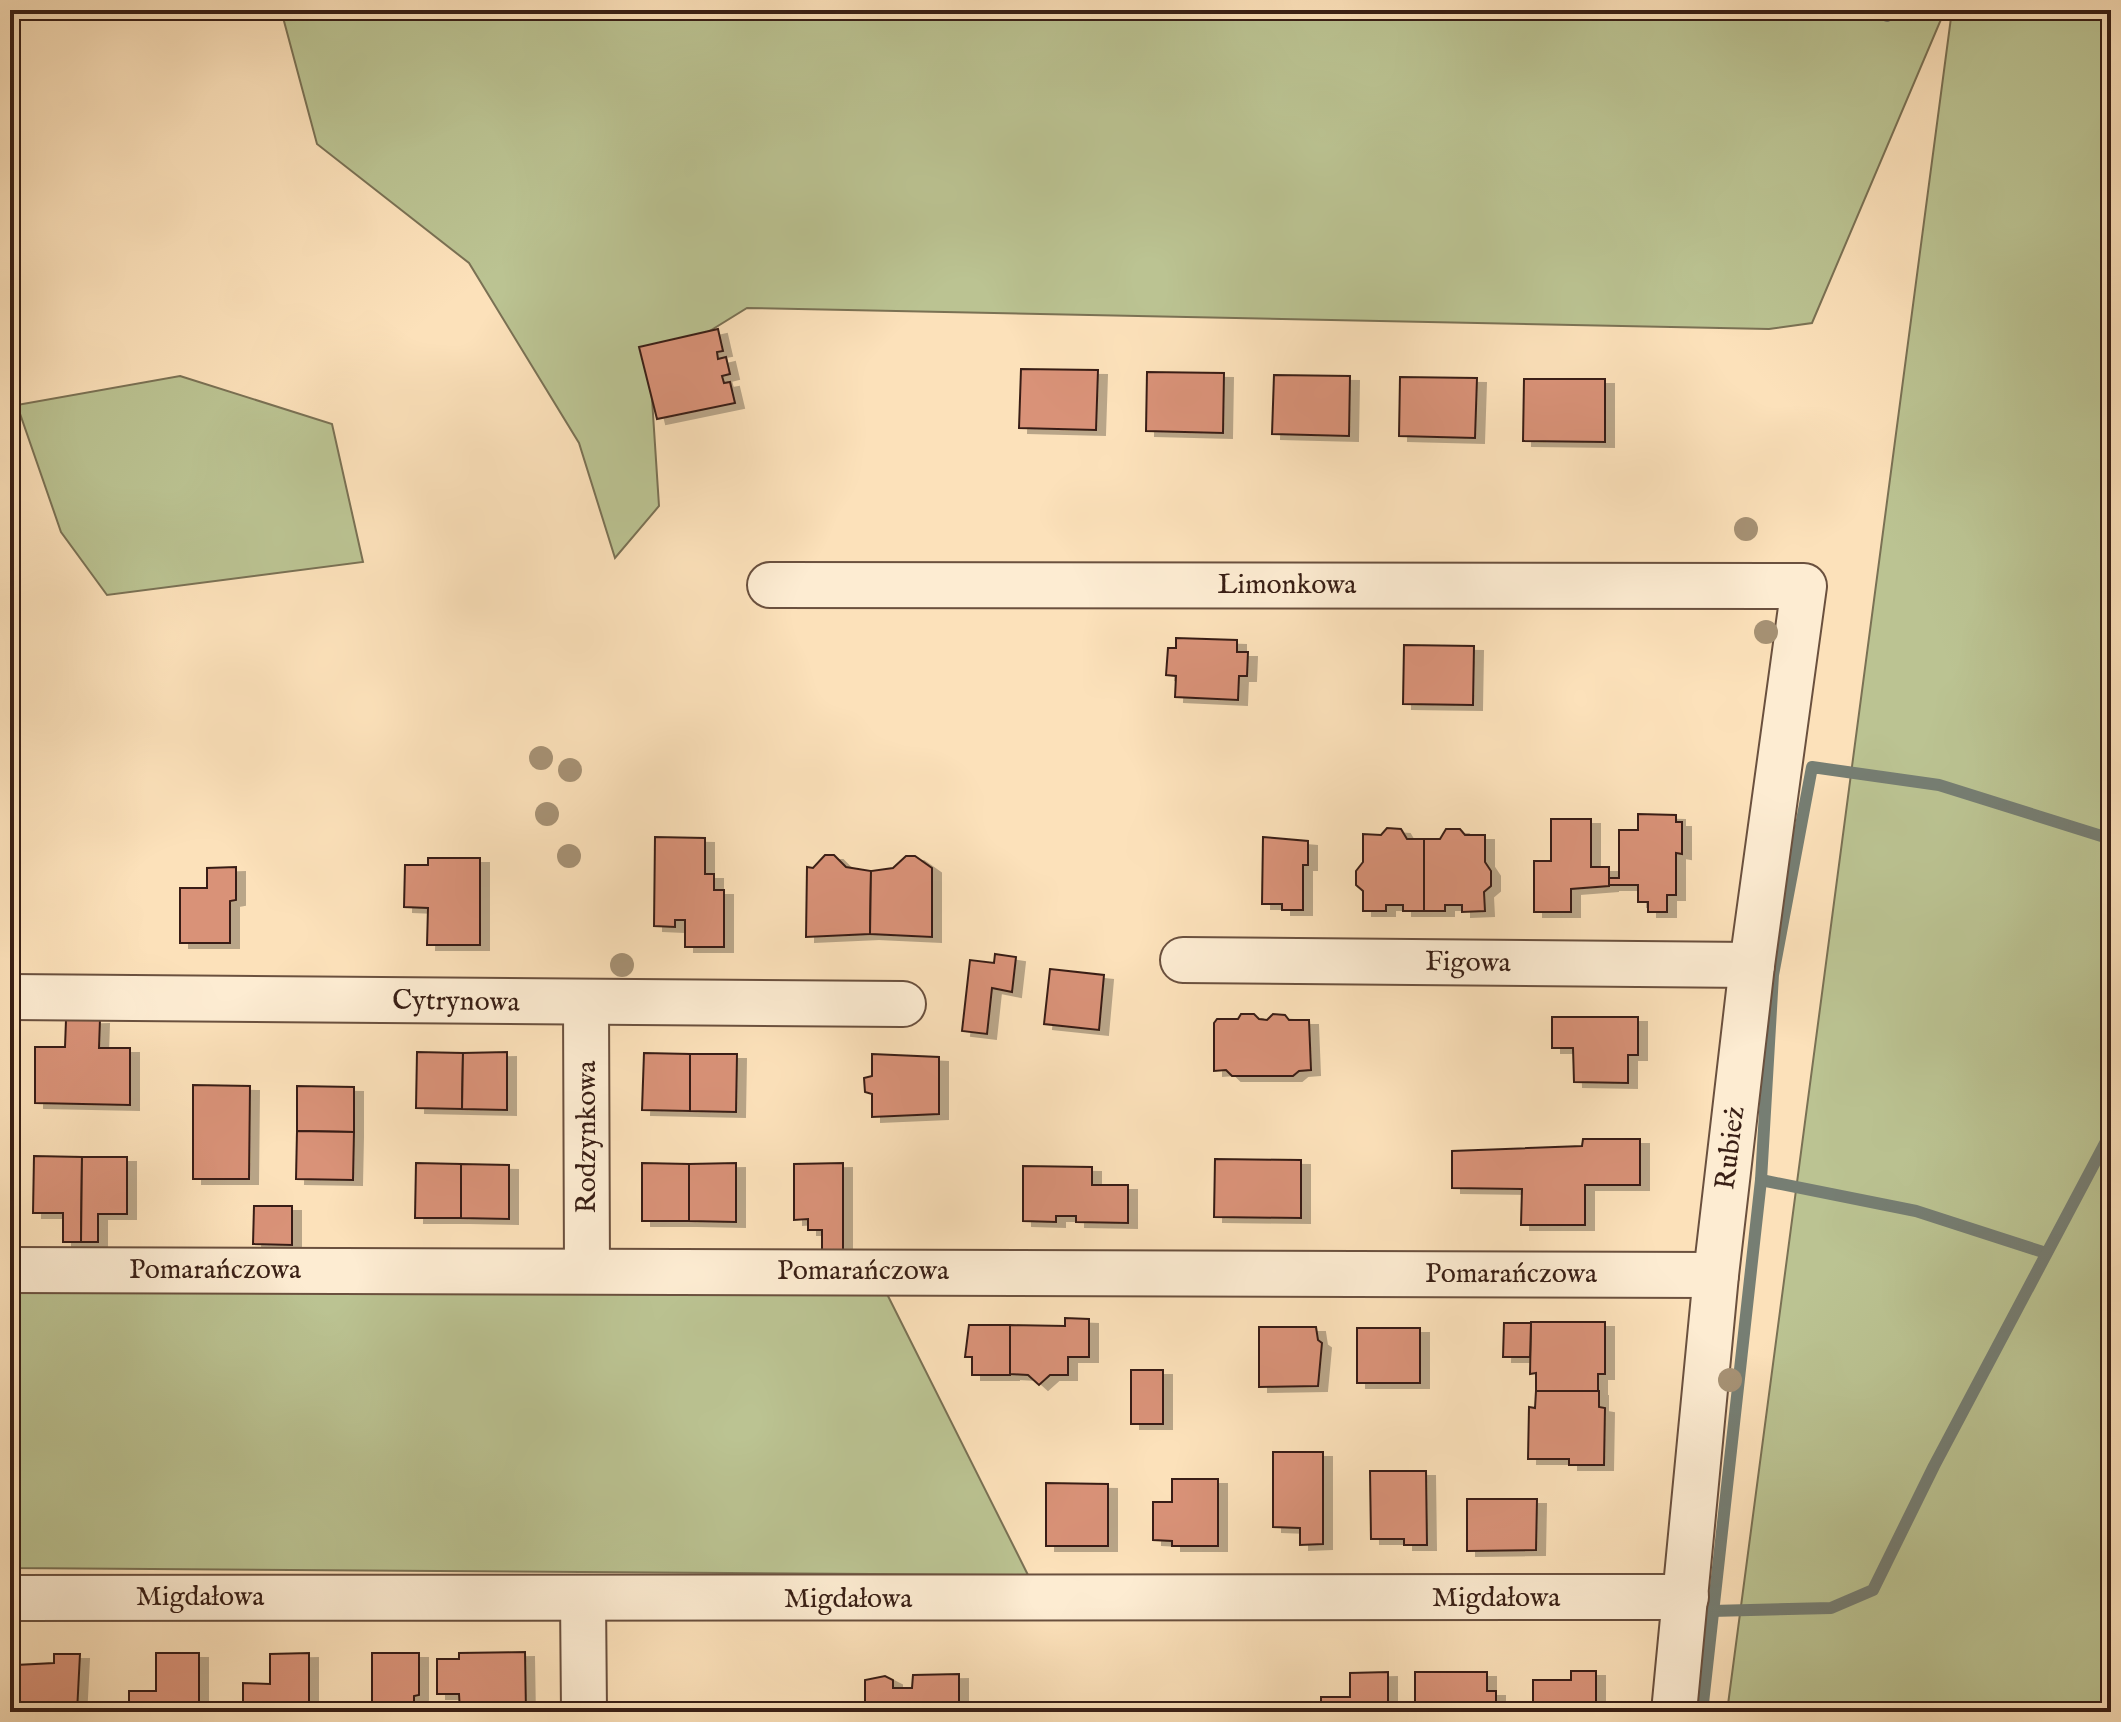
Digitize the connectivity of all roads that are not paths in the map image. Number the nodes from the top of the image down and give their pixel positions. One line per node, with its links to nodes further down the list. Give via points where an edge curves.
1 (770, 585): 2 (street, Limonkowa)
2 (1804, 586): 4 (street, Rubież)
3 (1183, 960): 4 (street, Figowa)
4 (1752, 965): 10 (street, Rubież)
5 (10, 997): 6 (street, Cytrynowa)
6 (586, 1003): 7 (street, Cytrynowa); 9 (street, Rodzynkowa)
7 (903, 1004)
8 (10, 1270): 9 (street, Pomarańczowa)
9 (587, 1270): 10 (street, Pomarańczowa)
10 (1716, 1275): 11 (street, Rubież)
11 (1686, 1597): 13 (street, Migdałowa); 15 (street, Rubież)
12 (10, 1598): 13 (street, Migdałowa)
13 (583, 1598): 14 (street)
14 (584, 1712)
15 (1674, 1712)

